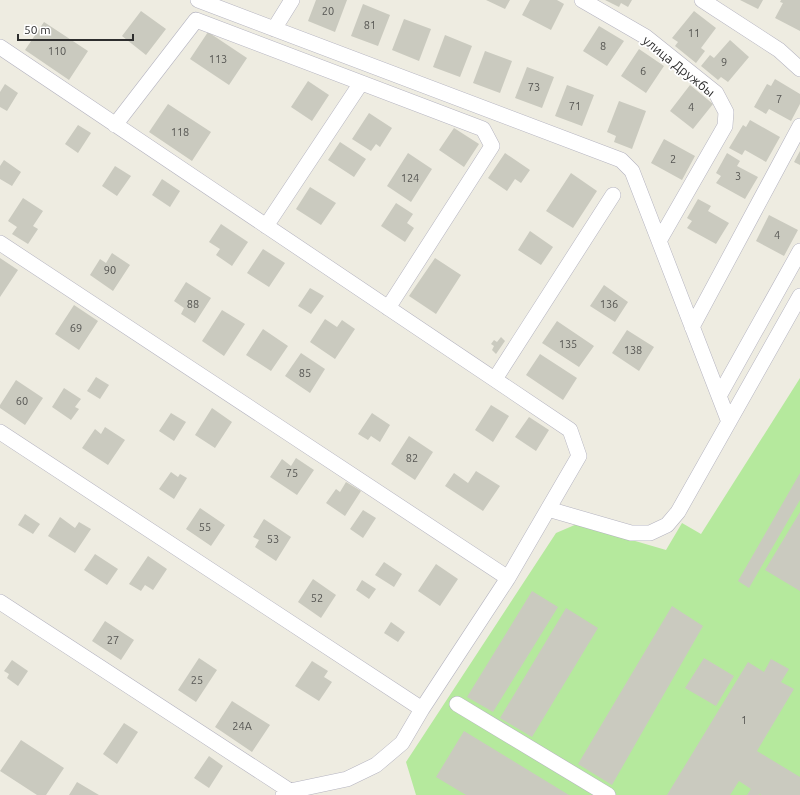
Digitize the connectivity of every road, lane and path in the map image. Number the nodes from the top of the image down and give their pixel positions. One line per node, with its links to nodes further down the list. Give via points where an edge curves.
1 (199, 0): 5 (street)
2 (292, 0): 5 (street)
3 (582, 0): 13 (street, улица Дружбы, via 646,37 716,93 726,112 725,126)
4 (702, 0): 7 (street, via 779,50)
5 (274, 29): 13 (street, via 621,160 632,171)
6 (0, 47): 9 (street)
7 (800, 69)
8 (361, 82): 9 (street, via 196,20); 12 (street); 17 (street, via 483,129 492,146)
9 (115, 124): 12 (street)
10 (800, 126): 18 (street)
11 (613, 195): 19 (street)
12 (266, 226): 17 (street)
13 (660, 241): 18 (street)
14 (0, 242): 24 (street)
15 (800, 251): 20 (street)
16 (800, 296): 21 (street)
17 (388, 308): 19 (street)
18 (692, 327): 20 (street)
19 (495, 379): 23 (street, via 570,430 579,456)
20 (718, 396): 21 (street)
21 (729, 422): 23 (street, via 678,512 667,525 650,533 631,532)
22 (0, 432): 27 (street)
23 (548, 510): 24 (street)
24 (508, 578): 27 (street)
25 (0, 602): 28 (street)
26 (457, 704): 29 (street)
27 (422, 709): 28 (street, via 402,743 376,765 347,779)
28 (287, 793)
29 (608, 795)

